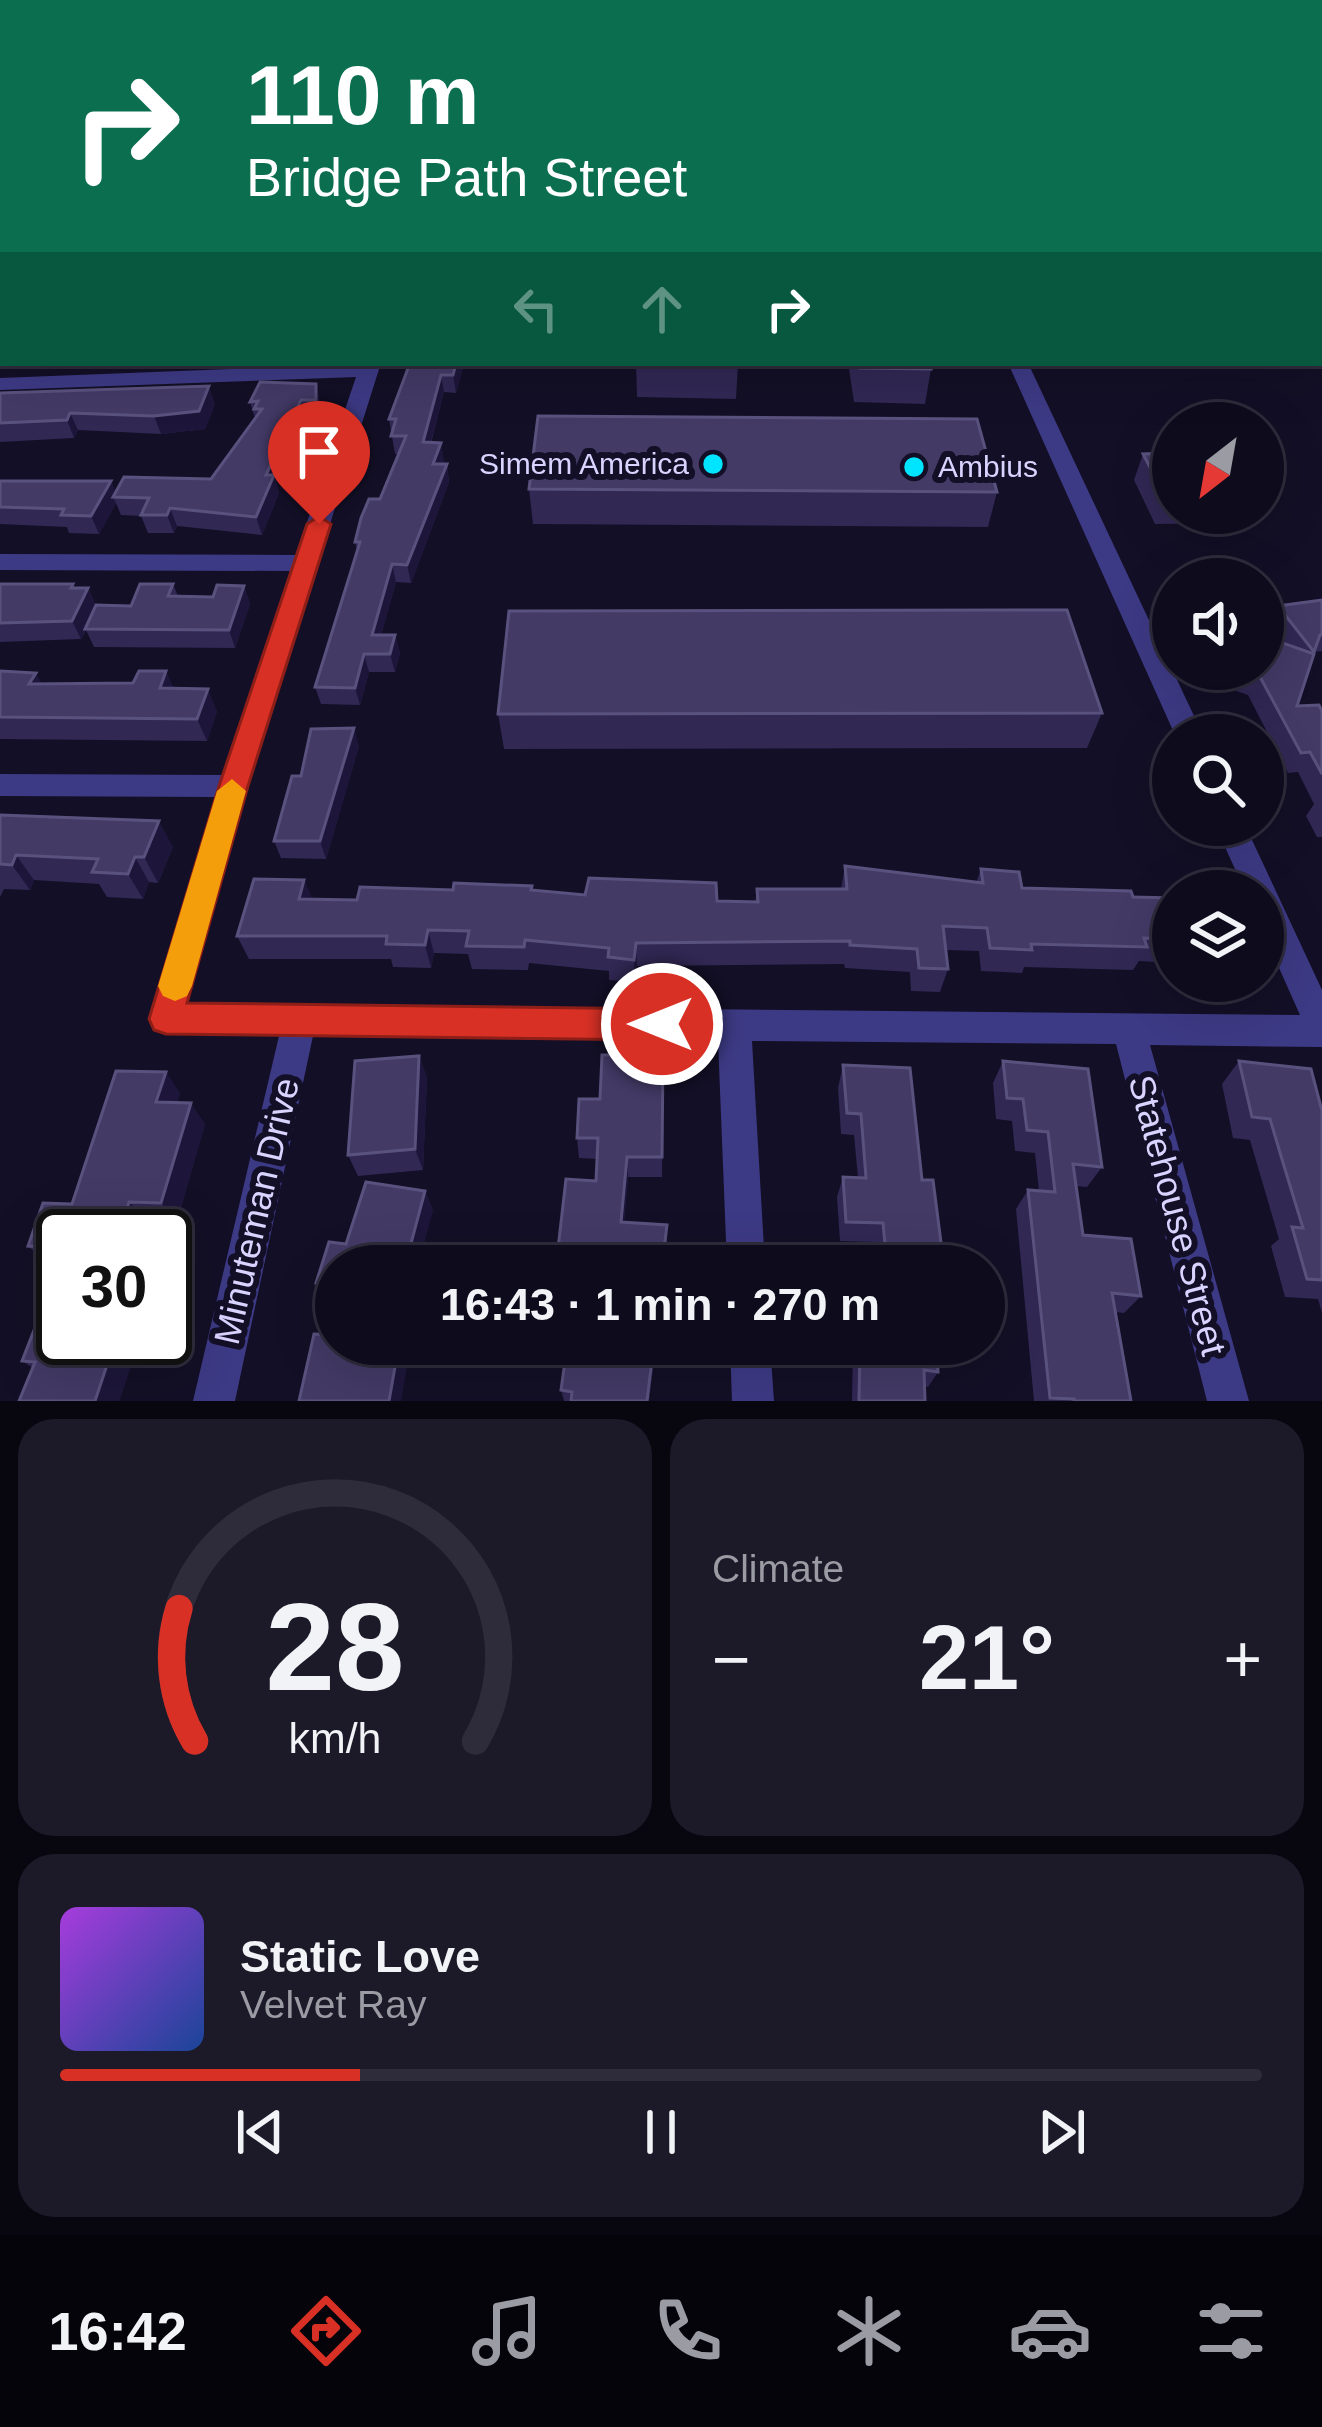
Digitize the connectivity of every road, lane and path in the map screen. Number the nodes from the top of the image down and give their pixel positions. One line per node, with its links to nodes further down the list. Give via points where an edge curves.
1 (370, 366): 3 (street); 5 (street)
2 (1019, 366): 6 (street)
3 (0, 384)
4 (0, 562): 5 (street)
5 (307, 563): 8 (street)
6 (1179, 714)
7 (0, 784): 8 (street)
8 (233, 786): 10 (street, via 166,1019)
9 (1284, 944): 13 (street)
10 (299, 1022): 11 (street); 16 (street, Minuteman Drive)
11 (734, 1024): 12 (street); 14 (street)
12 (1129, 1028): 13 (street); 18 (street, Statehouse Street)
13 (1322, 1029)
14 (745, 1245)
15 (751, 1365): 17 (street)
16 (214, 1401)
17 (753, 1401)
18 (1228, 1401)

